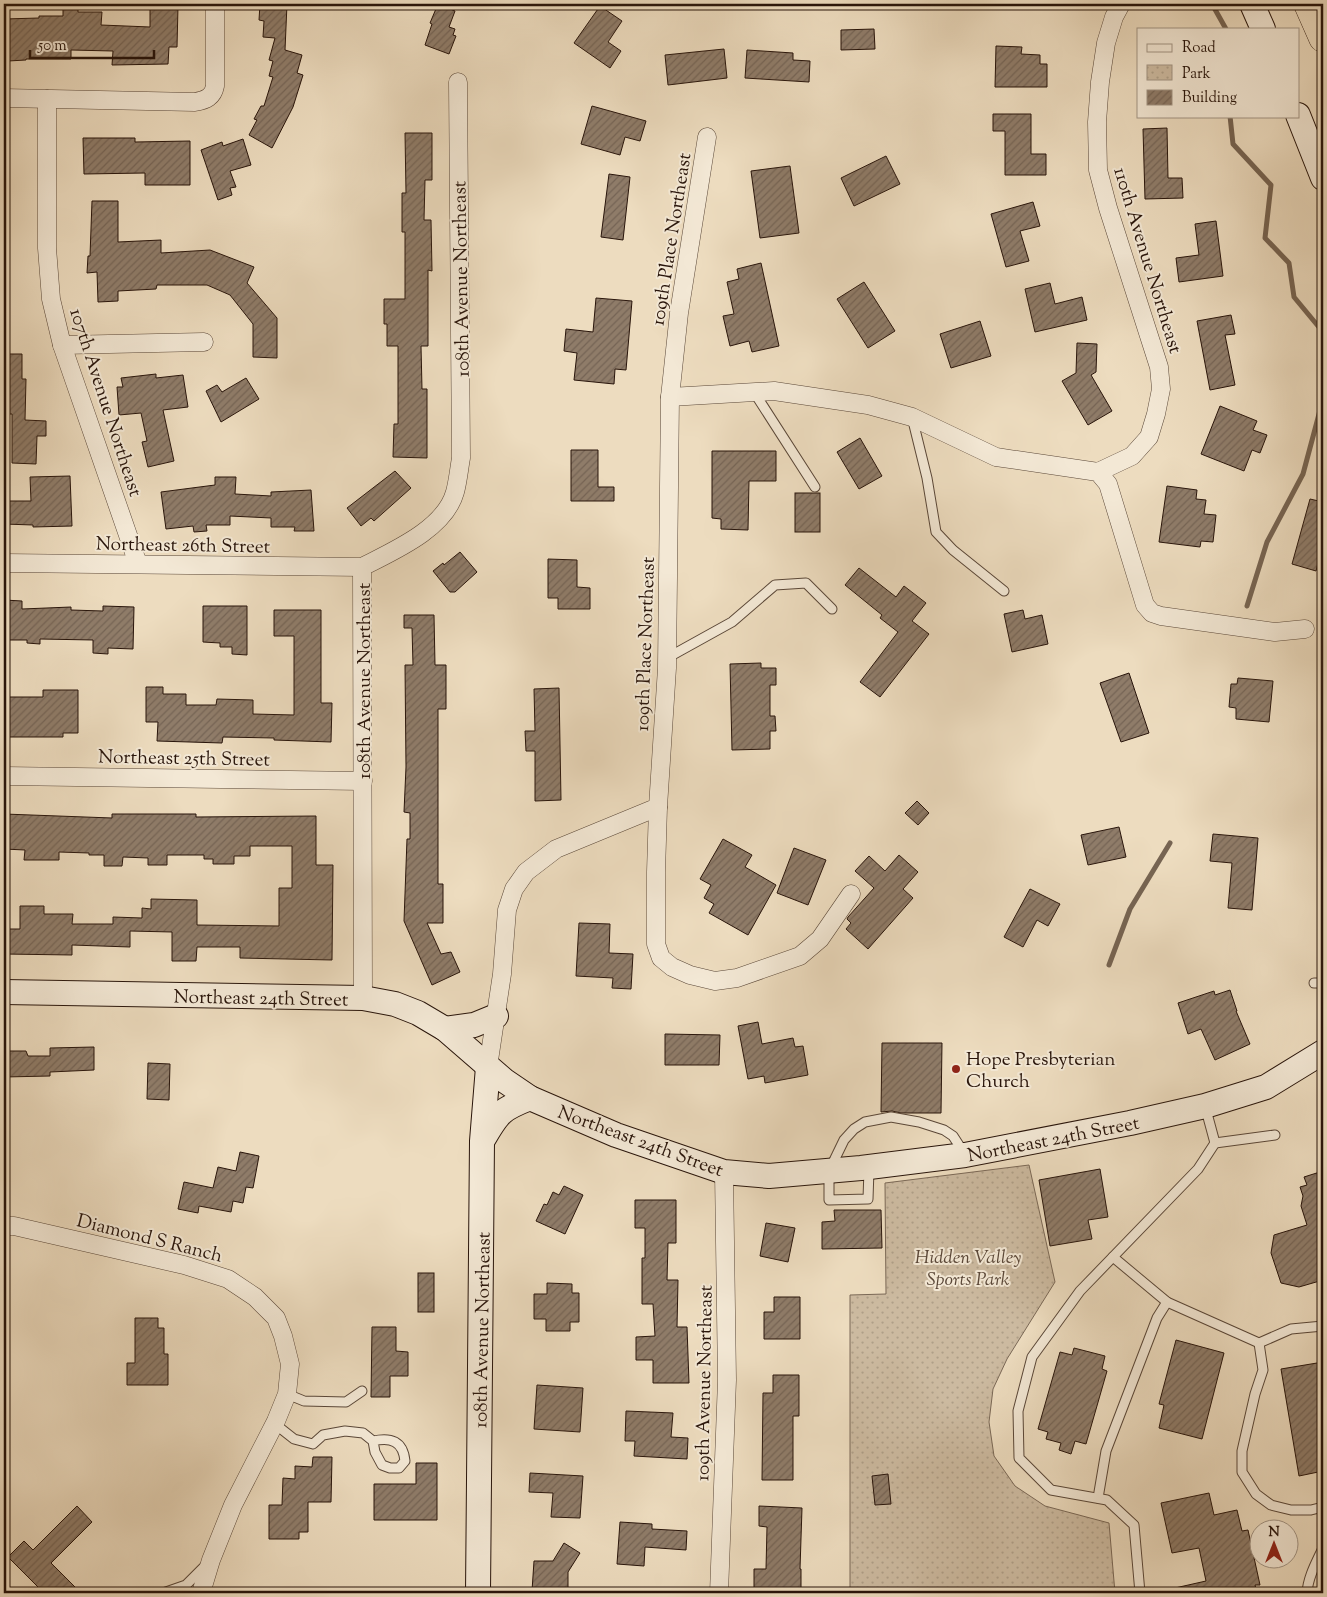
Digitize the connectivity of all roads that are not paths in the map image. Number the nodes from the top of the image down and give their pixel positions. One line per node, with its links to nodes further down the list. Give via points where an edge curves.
1 (215, 4): 9 (street, via 215,86 206,100)
2 (1121, 4): 18 (street, 110th Avenue Northeast, via 1106,43 1100,82 1096,122 1098,170 1159,366 1161,389 1149,437 1132,456)
3 (1252, 4): 5 (main road)
4 (1308, 4): 6 (highway)
5 (1263, 28)
6 (1323, 38)
7 (458, 82): 22 (street, 108th Avenue Northeast, via 461,458 455,494 431,528)
8 (4, 98): 9 (street)
9 (47, 99): 14 (street, 107th Avenue Northeast, via 47,248 52,299)
10 (1299, 118): 12 (main road)
11 (707, 137): 16 (street, 109th Place Northeast, via 679,313)
12 (1323, 178)
13 (204, 342): 14 (street)
14 (62, 345): 21 (street, 107th Avenue Northeast)
15 (754, 392): 16 (street); 17 (street, via 774,391 868,405); 19 (lane)
16 (670, 396): 26 (street, 109th Place Northeast)
17 (912, 417): 18 (street, via 996,457); 23 (lane, via 936,532 952,550)
18 (1098, 472): 25 (street, via 1108,484 1145,606 1152,613 1275,632)
19 (815, 487)
20 (4, 563): 21 (street, Northeast 26th Street)
21 (138, 564): 22 (street, Northeast 26th Street)
22 (362, 568): 28 (street, 108th Avenue Northeast)
23 (1004, 591)
24 (832, 608): 26 (lane, via 806,583 775,585 732,622)
25 (1305, 629)
26 (667, 658): 29 (street, 109th Place Northeast)
27 (4, 776): 28 (street, Northeast 25th Street)
28 (364, 781): 32 (street, 108th Avenue Northeast)
29 (658, 807): 30 (street, via 656,944 661,958 672,968 715,982 738,978 800,956 820,939); 33 (street, via 556,849 526,872 514,889 507,910)
30 (851, 894)
31 (4, 992): 32 (main road, Northeast 24th Street)
32 (363, 998): 34 (main road, Northeast 24th Street, via 395,1004)
33 (496, 1016): 34 (main road, via 474,1025); 36 (street)
34 (445, 1029): 36 (main road, Northeast 24th Street)
35 (1323, 1052): 38 (main road, Northeast 24th Street, via 1266,1087)
36 (488, 1067): 37 (main road, Northeast 24th Street); 40 (main road, 108th Avenue Northeast)
37 (530, 1098): 40 (main road, via 502,1111); 45 (main road, Northeast 24th Street, via 616,1135)
38 (1205, 1106): 41 (lane); 42 (main road, Northeast 24th Street)
39 (1275, 1135): 41 (lane)
40 (482, 1141): 61 (main road, 108th Avenue Northeast)
41 (1214, 1143): 47 (lane, via 1198,1169)
42 (965, 1156): 43 (main road, Northeast 24th Street); 44 (lane, via 953,1136 944,1130 891,1118 866,1122 854,1129 844,1140)
43 (869, 1167): 44 (main road, Northeast 24th Street); 44 (lane, via 868,1199 829,1200)
44 (829, 1171): 45 (main road, Northeast 24th Street, via 770,1176)
45 (724, 1172): 62 (street, 109th Avenue Northeast, via 727,1380)
46 (4, 1226): 52 (street, Diamond S Ranch, via 184,1265 228,1279 255,1297 276,1318 290,1364)
47 (1113, 1257): 48 (lane); 55 (lane, via 1080,1291 1032,1357 1018,1411 1019,1458 1051,1490)
48 (1167, 1302): 50 (lane); 55 (lane, via 1157,1318 1106,1451)
49 (1323, 1326): 50 (lane, via 1291,1329)
50 (1259, 1343): 56 (lane, via 1262,1370 1242,1451 1242,1472 1256,1494 1270,1505 1291,1510)
51 (362, 1391): 52 (lane, via 346,1402 304,1401)
52 (287, 1394): 53 (street, Diamond S Ranch)
53 (275, 1424): 54 (lane, via 294,1439 313,1444 323,1435 345,1431 362,1433); 58 (street, Diamond S Ranch, via 233,1505)
54 (373, 1441)
55 (1098, 1498): 63 (lane, via 1107,1500 1134,1525)
56 (1323, 1507)
57 (1323, 1548): 64 (lane)
58 (211, 1560): 59 (lane, via 186,1585); 60 (street, Diamond S Ranch)
59 (163, 1593)
60 (201, 1593)
61 (478, 1593)
62 (719, 1593)
63 (1140, 1593)
64 (1307, 1593)

